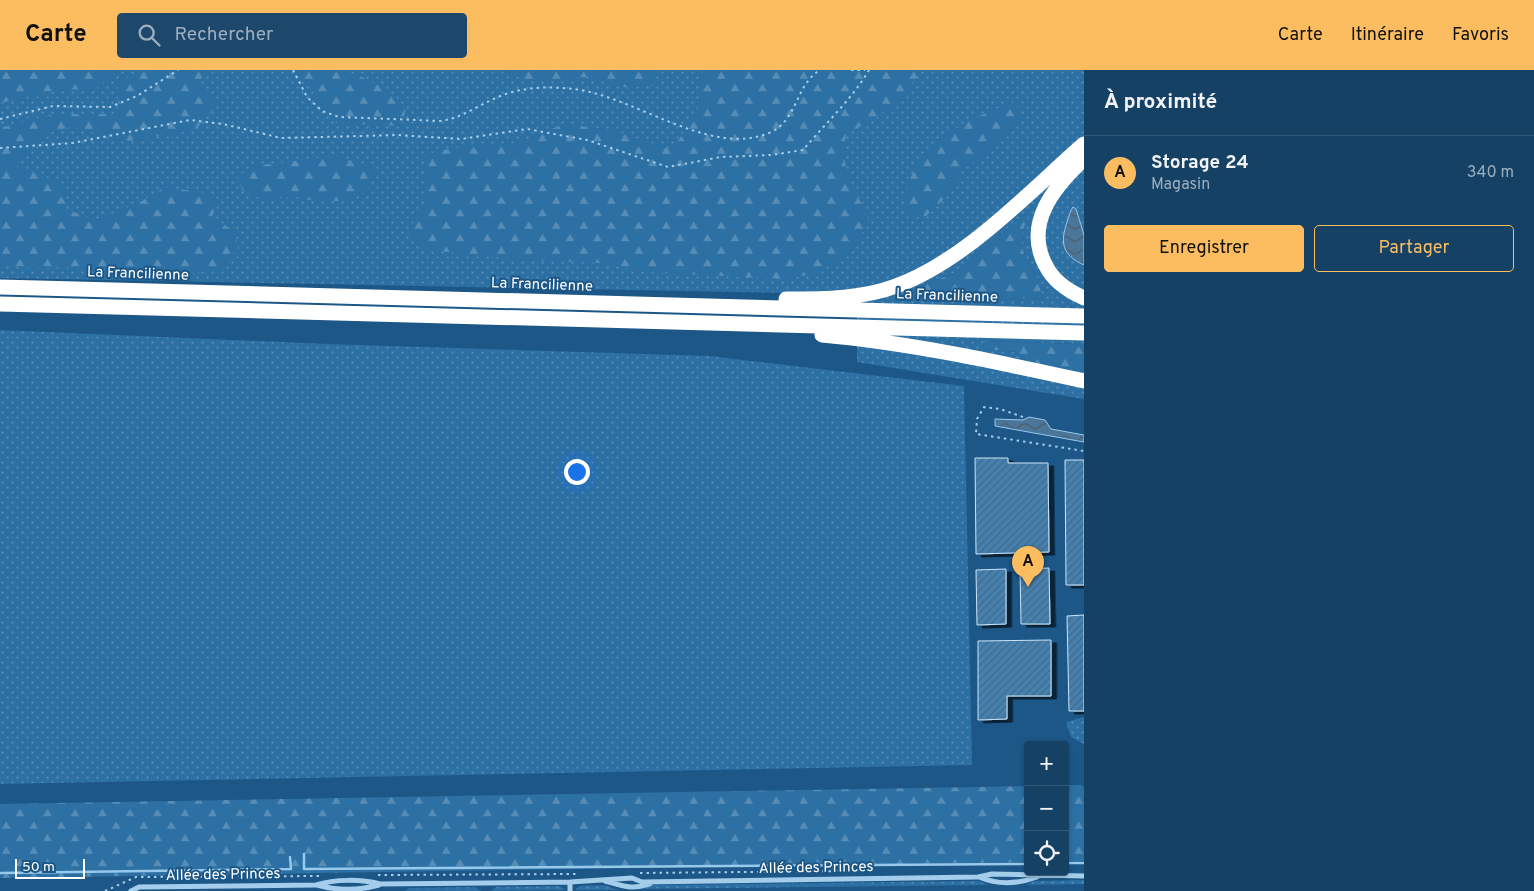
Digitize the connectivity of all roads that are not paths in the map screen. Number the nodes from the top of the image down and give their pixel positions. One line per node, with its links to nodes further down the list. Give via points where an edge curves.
1 (1084, 144): 6 (highway, via 974,240 927,273 894,287 860,295 732,299)
2 (1084, 159): 4 (highway, via 1062,180 1048,200 1038,227 1038,243 1040,256 1058,283)
3 (0, 287): 6 (highway, La Francilienne)
4 (1084, 298)
5 (0, 304): 8 (highway)
6 (718, 306): 7 (highway, La Francilienne)
7 (1084, 316)
8 (785, 325): 9 (highway); 10 (highway, via 803,333 895,343)
9 (1084, 333)
10 (1084, 381)
11 (1024, 874): 15 (street, Allée des Princes)
12 (1037, 876): 15 (street, Allée des Princes, via 1023,882 992,883)
13 (1069, 876): 14 (street, Allée des Princes)
14 (1084, 876)
15 (978, 877): 17 (street, Allée des Princes)
16 (605, 881): 17 (street, Allée des Princes, via 632,878 642,882); 17 (street, Allée des Princes, via 619,887 638,888); 18 (street, Allée des Princes)
17 (654, 881)
18 (570, 882): 19 (street, Allée des Princes); 27 (street)
19 (486, 883): 21 (street, Allée des Princes); 26 (street)
20 (380, 884): 21 (street, Allée des Princes); 22 (street, Allée des Princes, via 335,882); 22 (street, Allée des Princes, via 364,890 329,890)
21 (399, 884): 25 (street)
22 (316, 885): 23 (street, Allée des Princes)
23 (296, 888): 24 (street, Allée des Princes, via 139,887)
24 (131, 891)
25 (399, 891)
26 (487, 891)
27 (570, 891)

